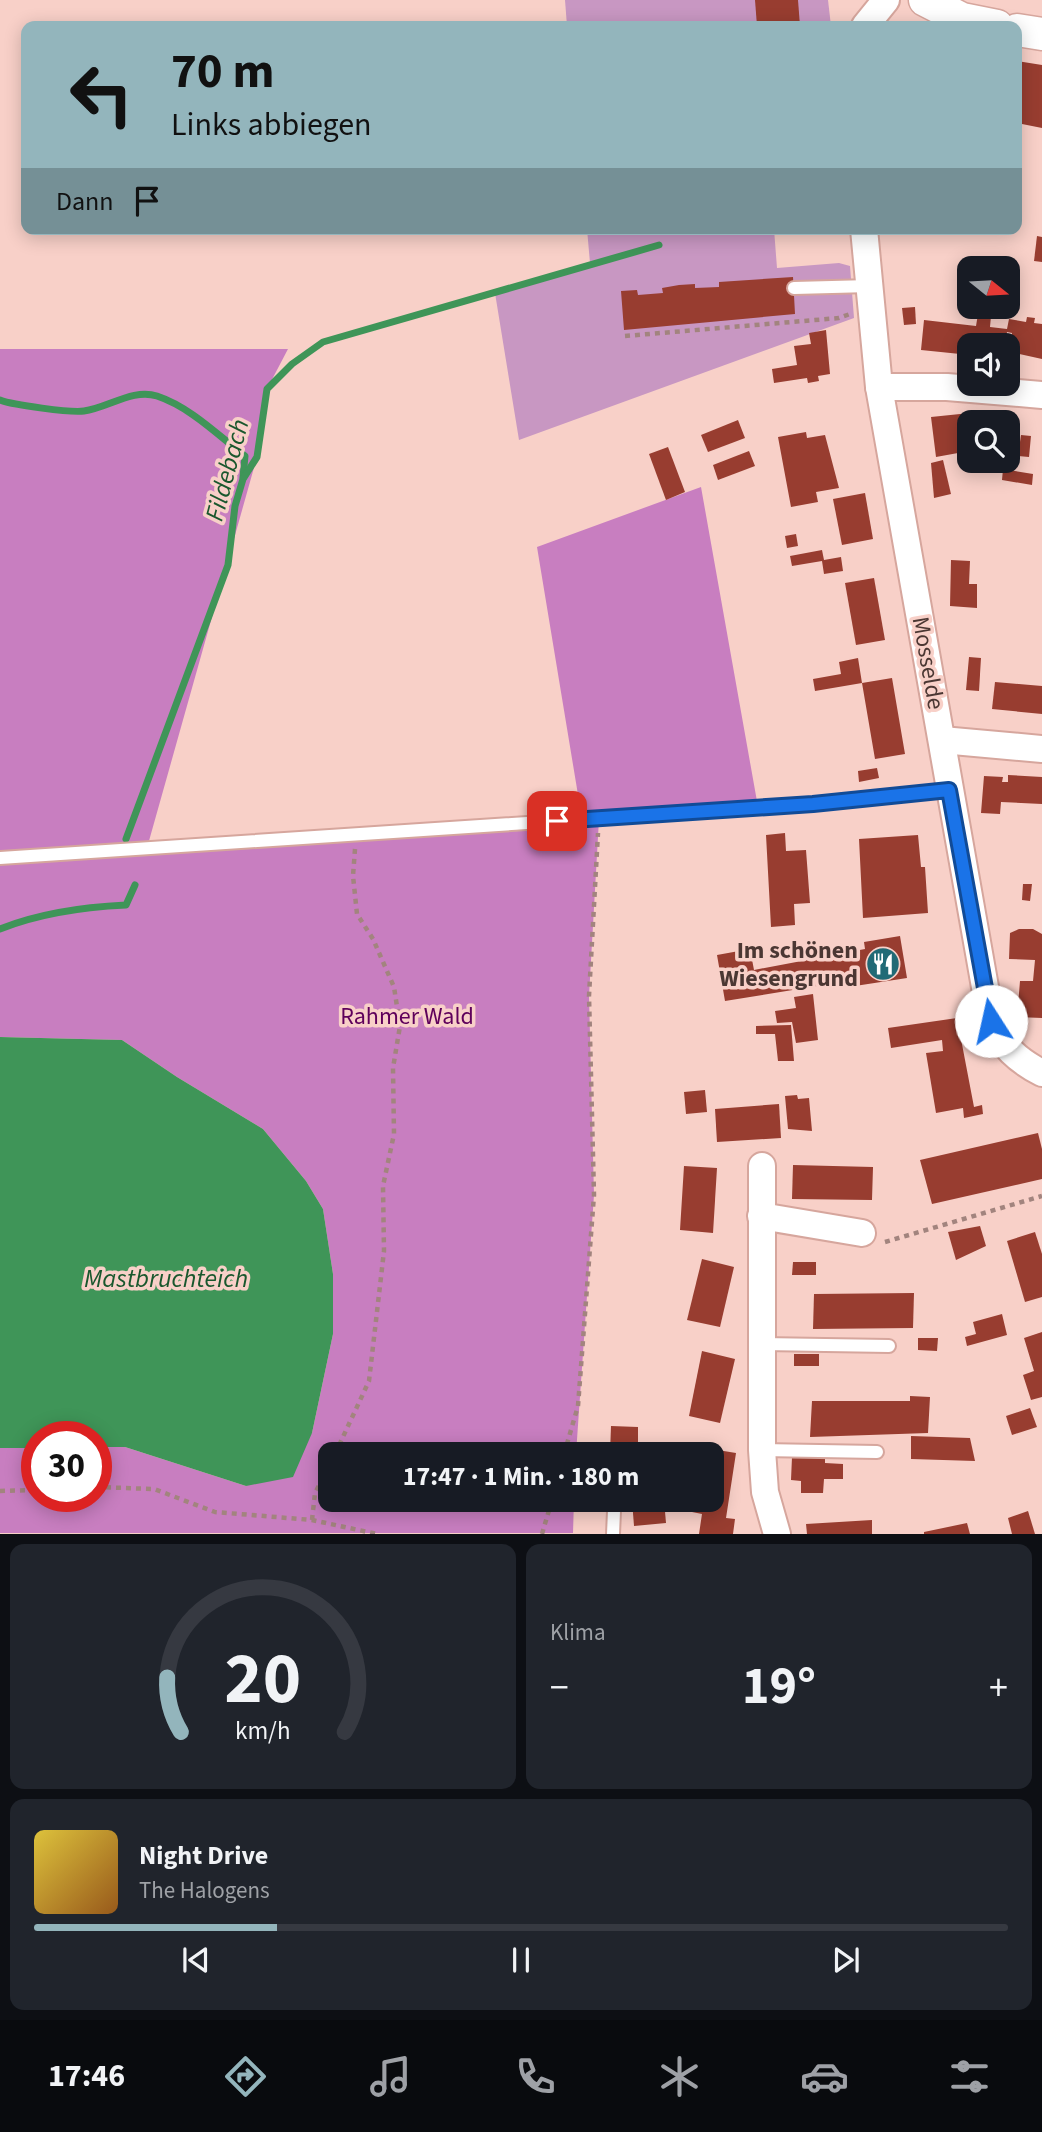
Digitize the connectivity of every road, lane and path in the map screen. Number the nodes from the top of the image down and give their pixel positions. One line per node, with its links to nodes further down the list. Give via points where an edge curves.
1 (886, 0): 3 (street)
2 (925, 0): 4 (street)
3 (869, 21)
4 (972, 21)
5 (1022, 31): 6 (street)
6 (1042, 34)
7 (865, 235): 9 (street, Mosselde)
8 (793, 288): 9 (lane)
9 (871, 296): 10 (path, via 839,318); 11 (street, Mosselde)
10 (625, 336)
11 (879, 387): 12 (street, via 933,386); 13 (street, Mosselde)
12 (1042, 395)
13 (942, 740): 14 (street); 15 (street, Mosselde)
14 (1042, 749)
15 (949, 790): 16 (lane); 19 (street, Mosselde, via 991,1021 1011,1053)
16 (598, 818): 17 (lane); 27 (path, via 589,996 594,1195 578,1406)
17 (356, 835): 18 (lane); 26 (path, via 353,876 357,914 394,987 400,1026 393,1068 394,1134 383,1186 384,1251 369,1381)
18 (0, 858)
19 (1042, 1073)
20 (762, 1166): 22 (street)
21 (1042, 1196): 23 (path, via 875,1245 867,1243)
22 (761, 1216): 23 (street); 24 (street)
23 (862, 1233)
24 (761, 1344): 25 (lane); 28 (street)
25 (889, 1346)
26 (341, 1442)
27 (568, 1442)
28 (762, 1450): 29 (lane); 40 (street, via 765,1492)
29 (877, 1452)
30 (318, 1487): 36 (path)
31 (112, 1488): 36 (path, via 154,1489 215,1512)
32 (21, 1490): 33 (path)
33 (0, 1491)
34 (548, 1512): 38 (path)
35 (614, 1512): 39 (lane)
36 (312, 1520): 37 (path)
37 (377, 1534)
38 (542, 1534)
39 (613, 1534)
40 (777, 1534)

